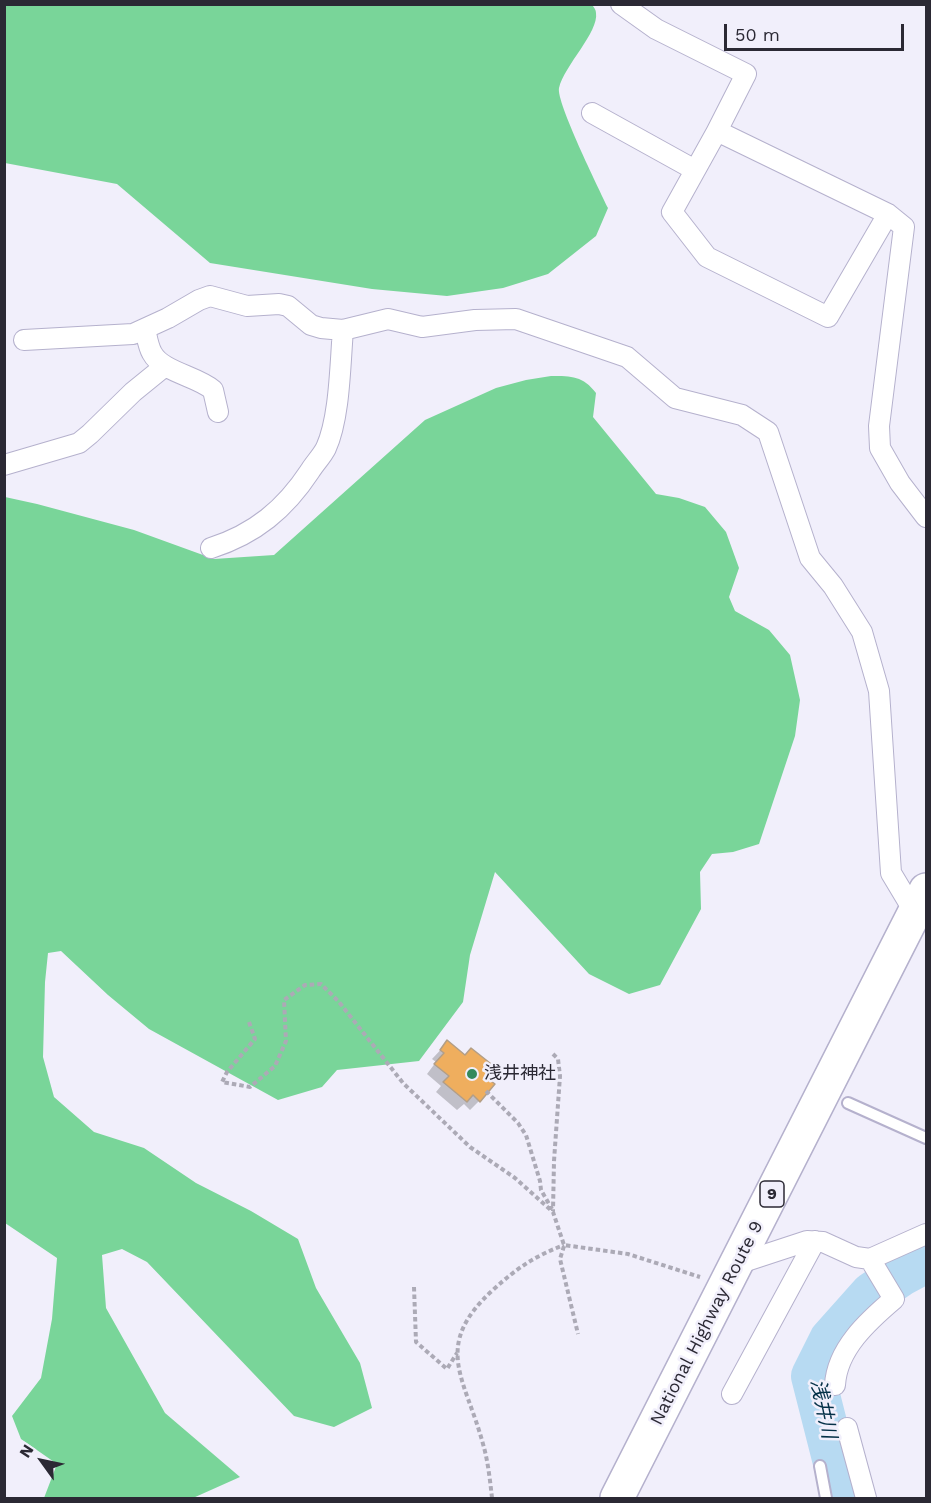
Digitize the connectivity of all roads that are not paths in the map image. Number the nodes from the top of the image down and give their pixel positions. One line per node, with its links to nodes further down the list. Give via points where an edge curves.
1 (621, 4): 3 (street, via 656,29 746,74)
2 (592, 113): 4 (street)
3 (717, 131): 4 (street); 5 (street)
4 (695, 170): 5 (street, via 672,212 707,257 828,316)
5 (888, 214): 12 (street, via 904,227 879,426 880,448 900,483)
6 (145, 329): 7 (street, via 210,296 247,306 288,306 311,325); 8 (street, via 133,334); 9 (street, via 152,353)
7 (342, 330): 13 (street, via 337,395 326,447 299,488 276,512 233,541); 14 (street, via 388,319 422,327 516,319 627,357 675,399 742,414 768,432 810,558 862,632 879,691 891,873)
8 (24, 340)
9 (165, 366): 10 (street, via 207,384 213,390); 11 (street, via 79,443)
10 (218, 412)
11 (4, 465)
12 (927, 516)
13 (211, 548)
14 (921, 901): 20 (highway, National Highway Route 9 / 9)
15 (848, 1103): 16 (lane)
16 (927, 1138)
17 (927, 1234): 19 (street)
18 (815, 1241): 19 (street); 20 (street, via 807,1241); 22 (street)
19 (874, 1265): 21 (street, via 894,1299 858,1334 839,1363)
20 (731, 1275): 25 (highway, National Highway Route 9 / 9)
21 (835, 1385)
22 (732, 1394)
23 (847, 1428): 27 (street)
24 (820, 1466): 26 (lane)
25 (617, 1498)
26 (826, 1498)
27 (866, 1498)

